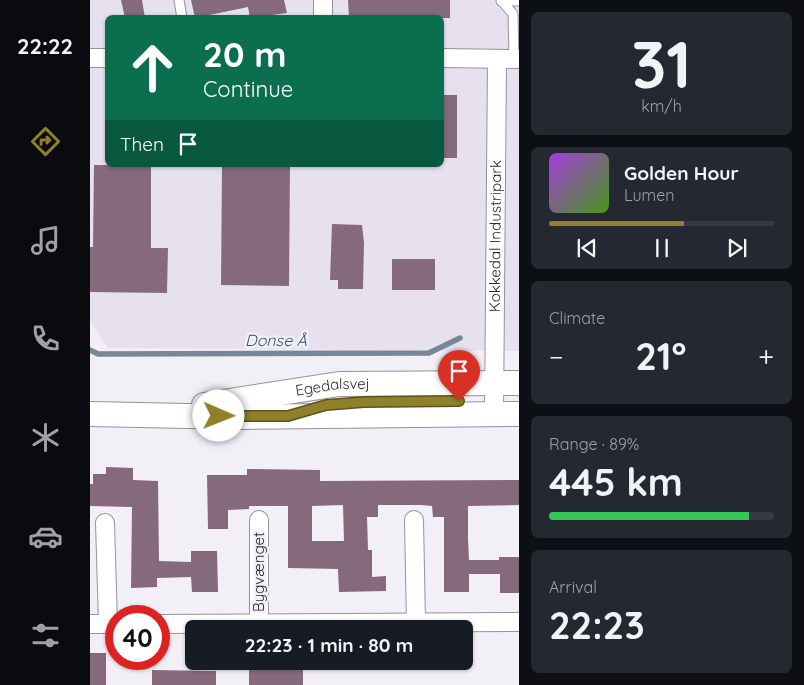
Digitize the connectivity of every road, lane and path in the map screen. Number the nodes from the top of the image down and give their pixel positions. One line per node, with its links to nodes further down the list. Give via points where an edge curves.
1 (179, 0): 5 (lane)
2 (322, 0): 6 (street)
3 (501, 0): 4 (lane); 10 (lane, via 513,14)
4 (519, 1)
5 (182, 15)
6 (323, 15)
7 (90, 58): 8 (street)
8 (105, 58)
9 (444, 58): 10 (street)
10 (510, 59): 11 (street, Kokkedal Industripark)
11 (494, 383): 12 (street, Egedalsvej); 14 (street, Egedalsvej, via 339,384); 15 (street, Kokkedal Industripark); 17 (street, via 478,400 326,405)
12 (519, 383)
13 (90, 414): 14 (street, Egedalsvej)
14 (148, 414): 17 (street, Egedalsvej)
15 (494, 414): 16 (street, Egedalsvej); 17 (street, Egedalsvej)
16 (519, 414)
17 (288, 416)
18 (259, 520): 22 (street, Bygvænget)
19 (414, 520): 23 (street)
20 (105, 523): 21 (street)
21 (111, 605)
22 (259, 620)
23 (416, 620)
24 (473, 622): 25 (street, Bygvænget)
25 (519, 622)
26 (90, 624): 27 (street)
27 (105, 624)
28 (170, 624): 29 (street, Bygvænget)
29 (185, 624)

